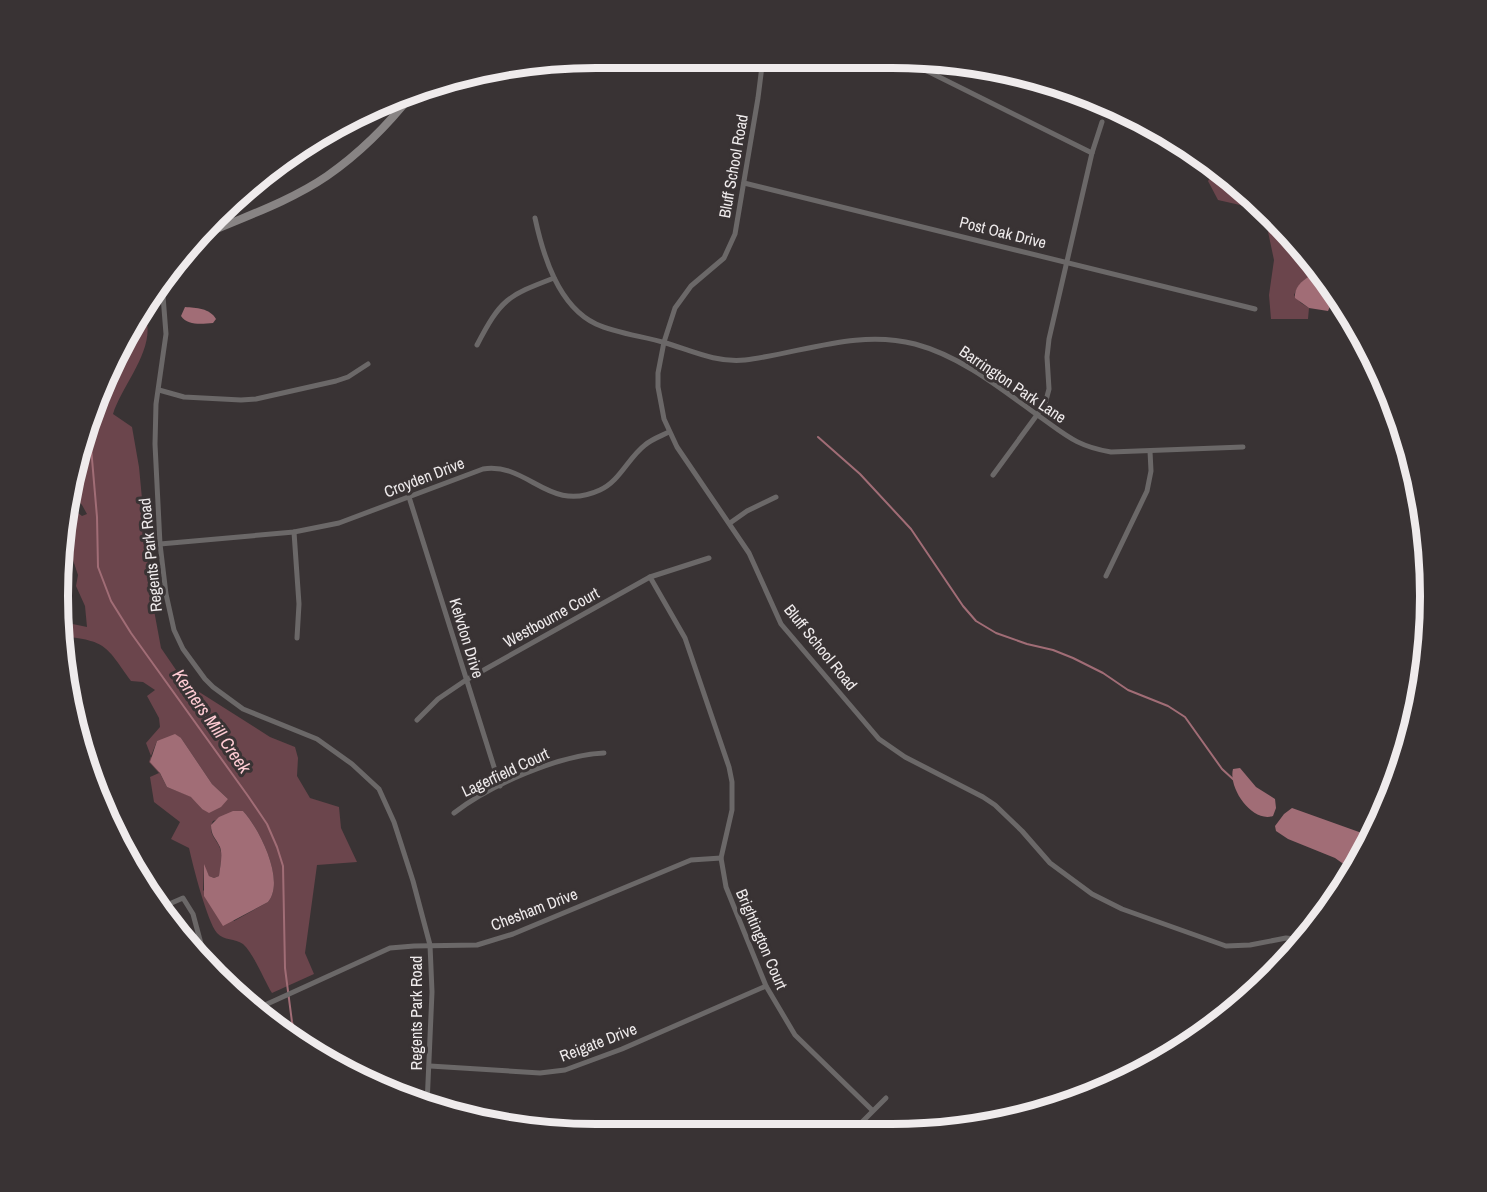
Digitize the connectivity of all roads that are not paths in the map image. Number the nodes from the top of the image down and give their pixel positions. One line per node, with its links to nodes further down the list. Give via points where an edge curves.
1 (761, 68): 6 (street, Bluff School Road)
2 (923, 69): 5 (street)
3 (404, 104): 8 (main road, via 361,149 326,177)
4 (1102, 122): 5 (street)
5 (1092, 153): 9 (street)
6 (744, 183): 9 (street, Post Oak Drive); 13 (street, Bluff School Road, via 730,248 682,296)
7 (535, 218): 10 (street, Barrington Park Lane)
8 (216, 229)
9 (1067, 261): 12 (street, Post Oak Drive); 17 (street, via 1049,339 1049,389)
10 (554, 278): 13 (street, Barrington Park Lane, via 571,304 587,319); 14 (street, via 518,292 502,304)
11 (163, 294): 16 (street, Regents Park Road, via 166,334)
12 (1256, 309)
13 (664, 342): 17 (street, Barrington Park Lane, via 717,360 745,360 840,341 888,338 955,360); 18 (street, Bluff School Road, via 658,387)
14 (477, 345)
15 (368, 364): 16 (street, via 336,381 256,399 198,399)
16 (159, 390): 26 (street, Regents Park Road, via 155,433)
17 (1038, 415): 20 (street, Barrington Park Lane, via 1082,445 1111,452); 21 (street)
18 (669, 432): 22 (street, Croyden Drive, via 644,446 612,483 590,494 560,495 511,470 492,468); 24 (street, Bluff School Road)
19 (1244, 447): 20 (street, Barrington Park Lane)
20 (1150, 451): 28 (street, via 1147,491)
21 (993, 475)
22 (409, 497): 25 (street, Croyden Drive, via 339,523); 31 (street, Kelvdon Drive)
23 (776, 497): 24 (street)
24 (730, 523): 38 (street, Bluff School Road, via 749,553 781,624 879,739 995,805 1050,863 1115,906 1217,944 1235,947)
25 (294, 532): 26 (street, Croyden Drive); 30 (street)
26 (160, 544): 39 (street, Regents Park Road, via 174,630 205,679 243,709 324,743 379,789 414,881)
27 (709, 558): 29 (street, Westbourne Court)
28 (1106, 576)
29 (650, 577): 31 (street, Westbourne Court); 36 (street, Brightington Court, via 685,638 729,767 732,810)
30 (297, 638)
31 (466, 680): 32 (street, Westbourne Court); 34 (street, Kelvdon Drive)
32 (417, 720)
33 (604, 753): 34 (street, Lagerfield Court, via 552,762)
34 (500, 786): 35 (street, Lagerfield Court)
35 (454, 813)
36 (722, 858): 39 (street, Chesham Drive, via 692,860 513,934 477,945); 41 (street, Brightington Court, via 730,899)
37 (168, 905): 40 (street, via 183,898 193,914)
38 (1292, 940)
39 (430, 945): 42 (street, Chesham Drive, via 390,948); 43 (street, Regents Park Road)
40 (202, 947)
41 (766, 986): 43 (street, Reigate Drive, via 565,1070 540,1073); 46 (street, Brightington Court, via 795,1035)
42 (263, 1006)
43 (430, 1066): 44 (street, Regents Park Road)
44 (428, 1097)
45 (886, 1098): 46 (street)
46 (872, 1110): 47 (street)
47 (859, 1124)

